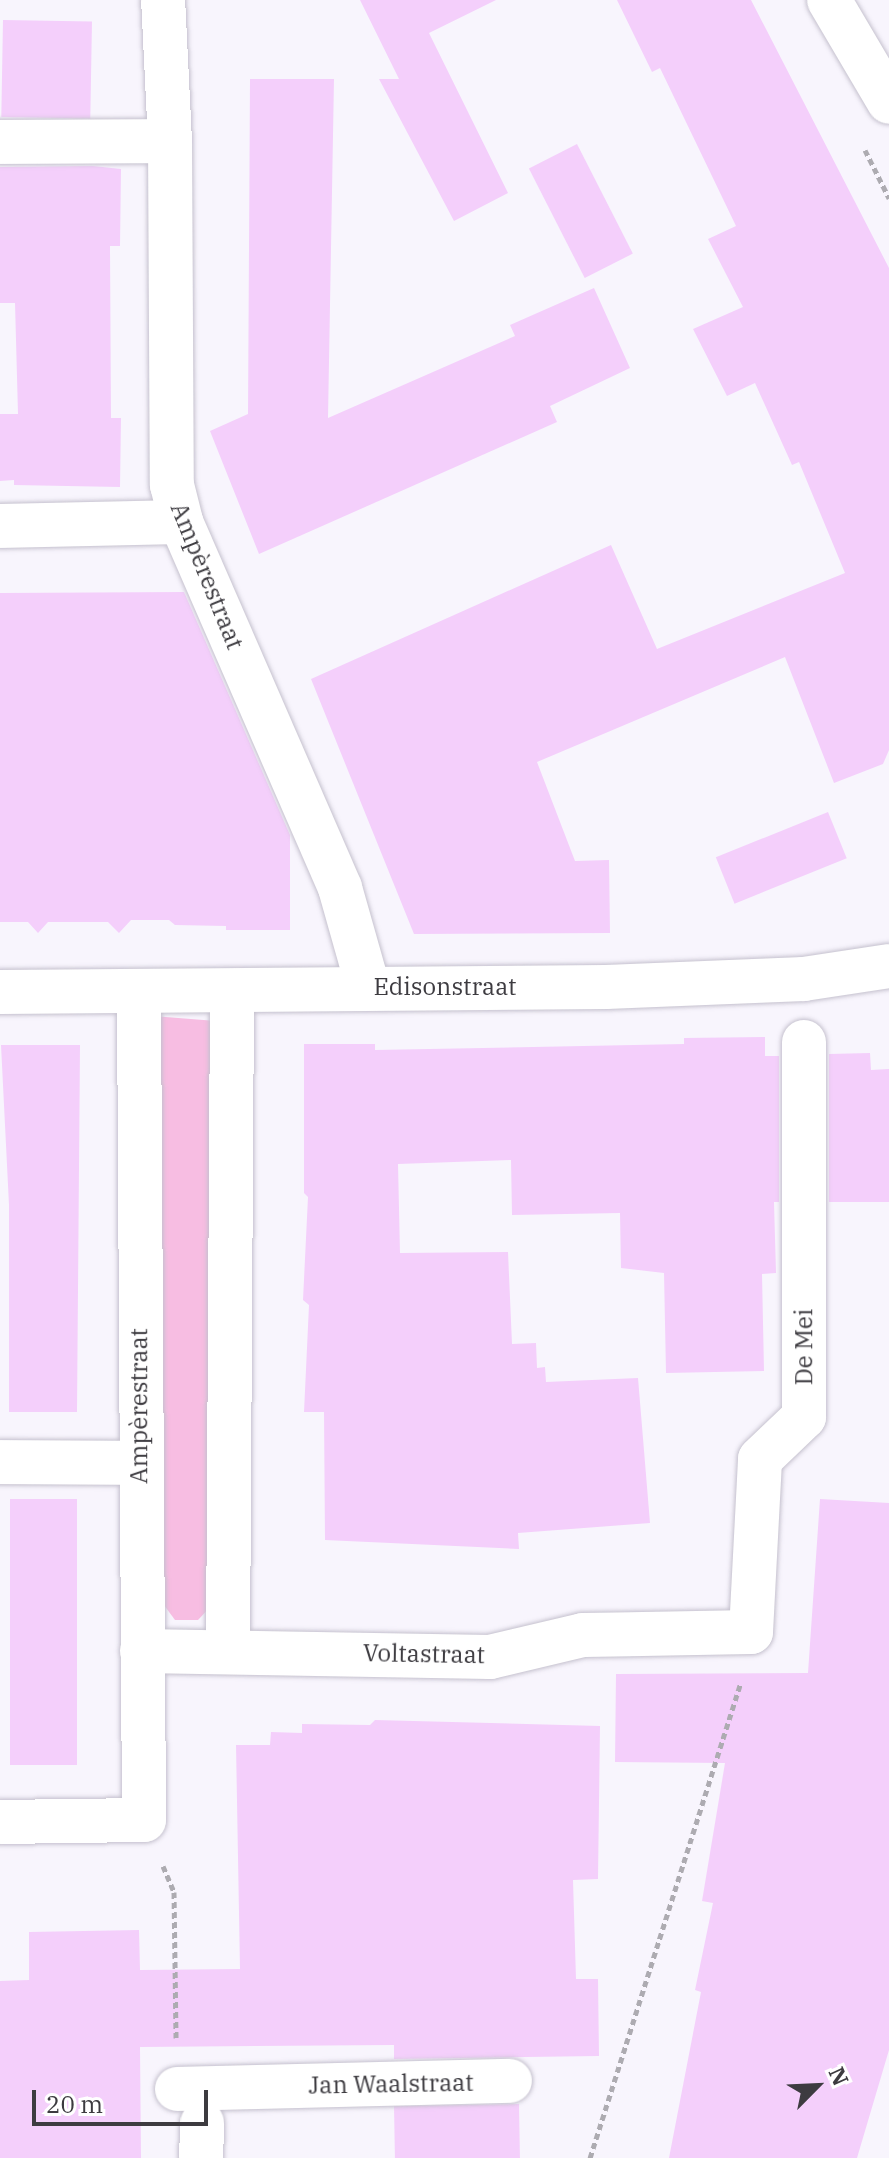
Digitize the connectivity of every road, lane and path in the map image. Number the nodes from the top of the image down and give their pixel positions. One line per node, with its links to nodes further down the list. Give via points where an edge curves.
1 (163, 0): 4 (street, Ampèrestraat)
2 (829, 0): 3 (street)
3 (889, 102)
4 (170, 141): 5 (street); 6 (street, Ampèrestraat, via 169,445)
5 (0, 142)
6 (181, 522): 7 (street); 9 (street, Ampèrestraat, via 340,888)
7 (0, 526)
8 (889, 966): 9 (street, Edisonstraat, via 804,979 606,987)
9 (368, 987): 11 (street, Edisonstraat)
10 (0, 992): 12 (street, Edisonstraat)
11 (232, 992): 12 (street, Edisonstraat); 17 (street)
12 (139, 993): 15 (street, Ampèrestraat)
13 (804, 1042): 16 (street, De Mei, via 804,1417 760,1459)
14 (0, 1462): 15 (street)
15 (138, 1463): 18 (street, Ampèrestraat)
16 (751, 1632): 17 (street, Voltastraat, via 583,1635 490,1657); 23 (path, via 734,1710)
17 (228, 1650): 18 (street, Voltastraat)
18 (142, 1651): 19 (street, Ampèrestraat)
19 (144, 1820): 20 (street); 22 (path, via 174,1892)
20 (0, 1822)
21 (510, 2081): 22 (street, Jan Waalstraat)
22 (193, 2123)
23 (590, 2158)

